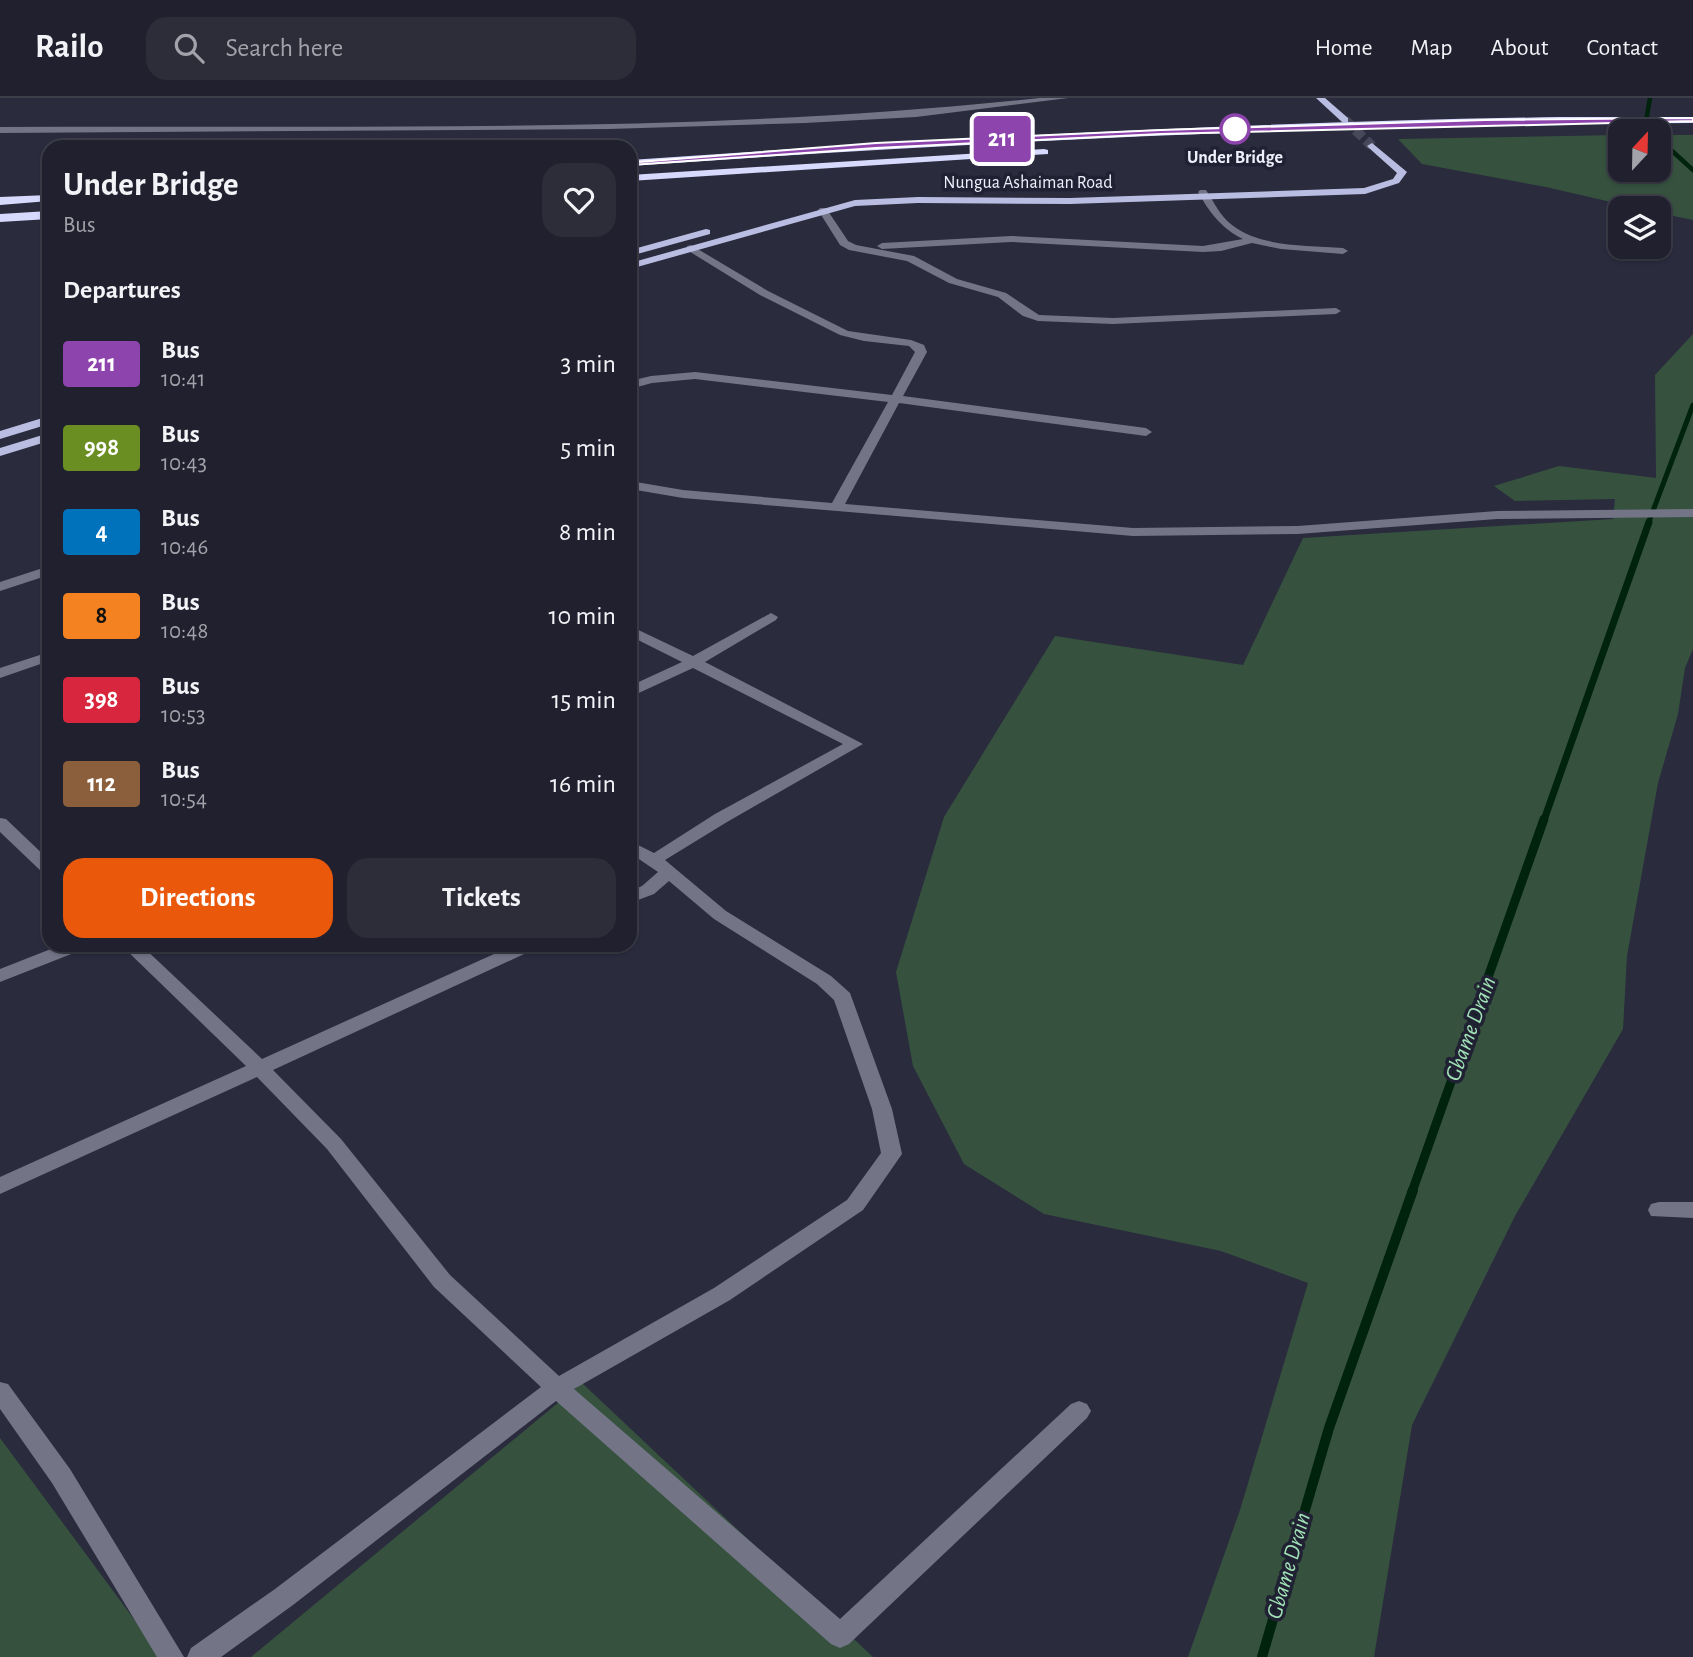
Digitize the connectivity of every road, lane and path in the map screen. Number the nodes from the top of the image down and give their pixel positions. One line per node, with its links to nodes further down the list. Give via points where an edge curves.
1 (1064, 98): 5 (street, via 805,120)
2 (1320, 98): 3 (main road)
3 (1345, 120)
4 (1693, 120): 11 (highway, via 1161,132 876,145)
5 (0, 130)
6 (1383, 138): 7 (highway)
7 (1355, 139)
8 (1372, 146): 10 (main road, Nungua Ashaiman Road)
9 (1063, 151): 13 (highway)
10 (1382, 154): 12 (main road); 15 (main road, Nungua Ashaiman Road, via 1402,172 1396,181 1365,191)
11 (637, 162)
12 (1384, 167)
13 (637, 178)
14 (1377, 178): 15 (main road, Nungua Ashaiman Road, via 1344,188)
15 (1204, 195): 18 (main road, Nungua Ashaiman Road, via 886,194); 19 (main road, Nungua Ashaiman Road, via 1070,201 881,201); 23 (street, via 1229,230)
16 (42, 198): 17 (highway)
17 (0, 201)
18 (801, 206)
19 (823, 210): 24 (main road, Nungua Ashaiman Road); 25 (street)
20 (42, 215): 21 (highway)
21 (0, 218)
22 (714, 229): 26 (main road)
23 (1248, 241): 25 (street, via 1203,249 1022,239); 27 (street)
24 (691, 248): 28 (main road, Nungua Ashaiman Road); 31 (street, via 764,293 844,333 920,347)
25 (853, 248): 29 (street, via 910,258 953,281 1002,295 1027,314 1047,319 1113,321)
26 (637, 251)
27 (1343, 251)
28 (637, 264)
29 (1336, 311)
30 (637, 382): 31 (street, via 652,377 705,377)
31 (897, 399): 33 (street); 38 (street)
32 (42, 422): 34 (main road)
33 (1146, 432)
34 (0, 435)
35 (42, 439): 36 (main road)
36 (0, 452)
37 (637, 486): 38 (street)
38 (837, 506): 39 (street, via 1132,532 1298,530 1497,514)
39 (1693, 513)
40 (42, 572): 41 (street)
41 (0, 587)
42 (771, 617): 45 (street)
43 (637, 634): 45 (street)
44 (42, 658): 46 (street)
45 (694, 662): 47 (street); 51 (street, via 855,744 721,818)
46 (0, 673)
47 (637, 689)
48 (0, 823): 50 (street)
49 (637, 851): 51 (street)
50 (42, 862)
51 (661, 866): 52 (street, via 648,890); 61 (street, via 720,915 824,980 843,997 882,1109 892,1154 855,1205 722,1294)
52 (637, 895)
53 (60, 952): 56 (street)
54 (137, 952): 57 (street)
55 (514, 952): 57 (street)
56 (0, 976)
57 (261, 1068): 58 (street); 61 (street, via 334,1144 442,1281)
58 (0, 1186)
59 (1659, 1210): 60 (street)
60 (1693, 1210)
61 (557, 1388): 63 (street, via 840,1636); 65 (street)
62 (0, 1391): 64 (street, via 61,1476)
63 (1079, 1411)
64 (171, 1657)
65 (200, 1657)

